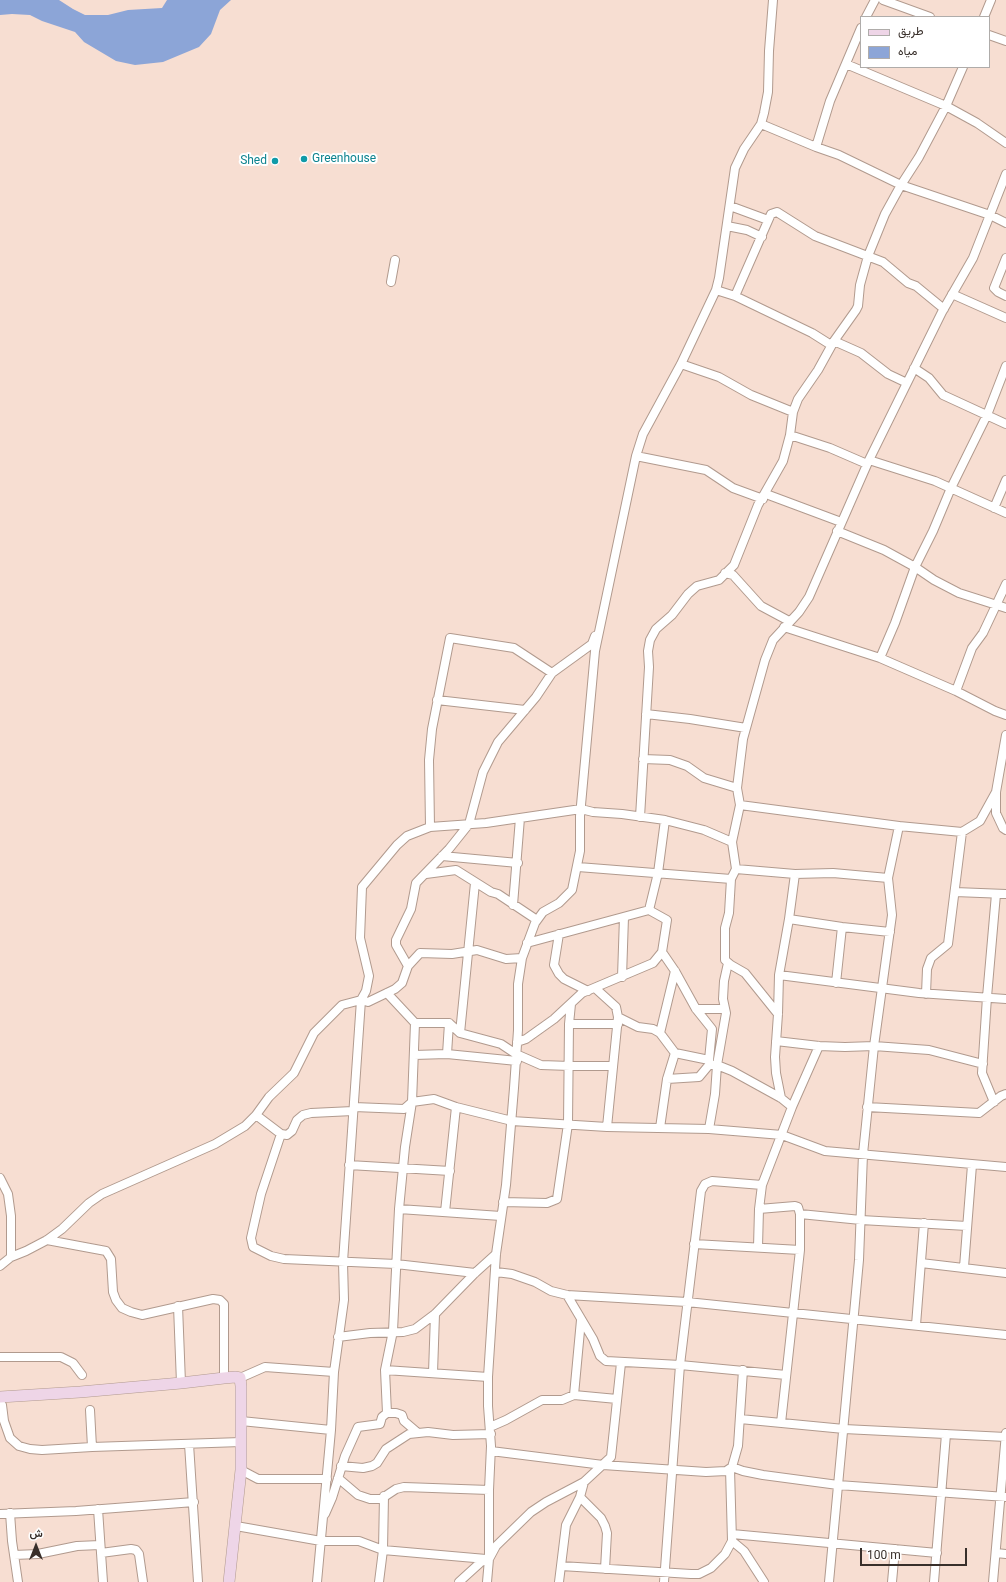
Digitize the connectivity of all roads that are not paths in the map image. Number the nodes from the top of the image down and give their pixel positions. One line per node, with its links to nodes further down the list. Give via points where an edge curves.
1 (773, 0): 14 (street, via 768,92)
2 (875, 0): 5 (street)
3 (883, 0): 6 (street)
4 (991, 0): 7 (street)
5 (867, 16)
6 (927, 16)
7 (984, 16)
8 (860, 30): 11 (street)
9 (990, 35): 10 (street)
10 (1006, 41)
11 (846, 64): 13 (street); 16 (street, via 830,101)
12 (962, 68): 13 (street)
13 (946, 106): 15 (street); 18 (street)
14 (761, 124): 16 (street); 19 (street, via 735,168)
15 (1006, 144)
16 (816, 147): 18 (street, via 839,155)
17 (1006, 174): 20 (street)
18 (901, 185): 20 (street); 25 (street, via 885,214)
19 (730, 206): 21 (street); 23 (street)
20 (990, 215): 22 (street); 30 (street, via 973,258)
21 (768, 220): 24 (street); 25 (street, via 771,214 777,212 815,236)
22 (1006, 223)
23 (727, 226): 24 (street); 29 (street)
24 (762, 237): 31 (street)
25 (868, 256): 33 (street, via 883,262); 35 (street, via 860,285 858,306)
26 (1006, 258): 32 (street, via 994,288)
27 (395, 260): 28 (street)
28 (391, 282)
29 (716, 290): 31 (street); 36 (street)
30 (952, 294): 33 (street); 34 (street)
31 (735, 296): 35 (street)
32 (1006, 296)
33 (944, 309): 38 (street)
34 (1006, 318)
35 (832, 343): 39 (street, via 861,352 888,374); 40 (street)
36 (681, 364): 40 (street, via 718,377 751,395); 44 (street, via 643,434)
37 (1006, 366): 41 (street)
38 (914, 368): 39 (street); 41 (street, via 929,378 943,395)
39 (907, 383): 45 (street)
40 (792, 412): 43 (street)
41 (987, 414): 42 (street); 47 (street)
42 (1006, 424)
43 (790, 435): 45 (street); 48 (street, via 782,461)
44 (636, 456): 48 (street, via 706,470 733,488); 58 (street)
45 (868, 462): 47 (street); 51 (street)
46 (1006, 480): 49 (street)
47 (951, 488): 49 (street); 53 (street)
48 (764, 496): 51 (street); 54 (street, via 734,564)
49 (994, 508): 50 (street)
50 (1006, 513)
51 (841, 522): 52 (street)
52 (837, 531): 53 (street, via 884,550); 59 (street, via 809,597)
53 (915, 567): 56 (street, via 959,593); 60 (street)
54 (725, 573): 59 (street, via 733,575 761,606); 65 (street, via 719,580 697,586 656,629 648,651)
55 (1006, 584): 56 (street)
56 (996, 604): 57 (street); 62 (street, via 983,633 972,648)
57 (1006, 608)
58 (601, 622): 61 (street, via 592,644); 73 (street, via 595,651)
59 (787, 624): 60 (street); 67 (street, via 773,640 765,660)
60 (880, 658): 62 (street)
61 (552, 673): 63 (street, via 514,648 450,638); 64 (street)
62 (956, 691): 66 (street)
63 (437, 700): 64 (street); 79 (street, via 429,760)
64 (525, 710): 77 (street, via 490,755)
65 (646, 714): 67 (street); 69 (street)
66 (1006, 715)
67 (746, 728): 70 (street)
68 (1006, 735): 71 (street)
69 (643, 759): 70 (street, via 670,760 687,766 704,778); 74 (street)
70 (737, 788): 72 (street)
71 (996, 792): 80 (street, via 996,813); 81 (street, via 980,821)
72 (740, 806): 78 (street); 82 (street)
73 (581, 809): 74 (street); 75 (street); 85 (street)
74 (640, 816): 76 (street)
75 (520, 818): 77 (street); 84 (street)
76 (665, 820): 82 (street, via 704,830); 87 (street)
77 (468, 824): 79 (street); 83 (street)
78 (899, 826): 81 (street); 90 (street)
79 (430, 827): 120 (street, via 407,836 362,887 360,938 369,976 366,991)
80 (1006, 830)
81 (962, 832): 93 (street)
82 (732, 842): 86 (street)
83 (442, 856): 84 (street); 88 (street)
84 (518, 863): 96 (street)
85 (578, 867): 87 (street); 100 (street, via 572,890 559,903 543,912)
86 (736, 869): 89 (street); 91 (street)
87 (658, 873): 91 (street); 97 (street)
88 (426, 874): 92 (street, via 456,870); 109 (street, via 416,883 411,909 396,940 396,946)
89 (795, 874): 90 (street, via 833,873); 99 (street)
90 (888, 878): 102 (street, via 892,915)
91 (731, 879): 108 (street, via 725,928 725,960)
92 (476, 882): 96 (street); 105 (street)
93 (955, 892): 94 (street); 117 (street, via 948,944 931,958 927,969)
94 (996, 894): 95 (street); 118 (street)
95 (1006, 894)
96 (513, 905): 100 (street)
97 (649, 910): 98 (street); 106 (street, via 667,920)
98 (624, 917): 103 (street); 112 (street)
99 (789, 919): 101 (street); 111 (street)
100 (538, 920): 104 (street)
101 (842, 927): 102 (street); 113 (street)
102 (890, 932): 114 (street)
103 (559, 934): 104 (street); 115 (street, via 554,965 559,974 564,979)
104 (527, 943): 107 (street)
105 (469, 951): 107 (street, via 486,952 506,959); 109 (street, via 452,954 420,953); 131 (street)
106 (662, 952): 110 (street); 112 (street, via 653,963)
107 (522, 958): 134 (street, via 518,984)
108 (728, 963): 123 (street, via 724,981); 124 (street, via 746,973)
109 (408, 966): 116 (street, via 399,986)
110 (675, 971): 122 (street); 132 (street)
111 (779, 975): 113 (street); 124 (street)
112 (622, 977): 115 (street)
113 (836, 983): 114 (street)
114 (881, 988): 117 (street); 136 (street)
115 (591, 990): 121 (street); 125 (street, via 616,1007)
116 (386, 993): 120 (street, via 368,1002); 126 (street)
117 (926, 994): 118 (street)
118 (987, 997): 119 (street); 142 (street)
119 (1006, 999)
120 (360, 1000): 153 (street); 154 (street, via 342,1005 314,1033 294,1073 269,1097)
121 (571, 1004): 128 (street); 134 (street, via 526,1039)
122 (696, 1008): 123 (street); 129 (street)
123 (725, 1009): 130 (street)
124 (778, 1014): 133 (street)
125 (618, 1021): 128 (street); 132 (street); 144 (street)
126 (415, 1023): 127 (street); 139 (street)
127 (449, 1023): 131 (street); 138 (street)
128 (569, 1024): 143 (street)
129 (712, 1029): 130 (street); 141 (street)
130 (723, 1031): 141 (street)
131 (460, 1033): 140 (street, via 501,1044)
132 (660, 1033): 137 (street)
133 (776, 1041): 135 (street); 147 (street, via 776,1073)
134 (517, 1042): 140 (street)
135 (820, 1046): 136 (street); 152 (street)
136 (874, 1046): 142 (street, via 929,1050); 151 (street)
137 (675, 1053): 141 (street); 145 (street)
138 (447, 1054): 139 (street); 140 (street)
139 (414, 1055): 148 (street)
140 (516, 1058): 143 (street, via 541,1065); 155 (street)
141 (712, 1063): 145 (street, via 699,1077); 147 (street); 159 (street, via 715,1094)
142 (983, 1064): 149 (street, via 982,1074)
143 (570, 1066): 144 (street); 156 (street)
144 (612, 1066): 157 (street)
145 (667, 1079): 158 (street)
146 (1006, 1094): 149 (street)
147 (780, 1098): 152 (street)
148 (412, 1102): 150 (street, via 434,1099); 153 (street, via 404,1109); 166 (street)
149 (994, 1102): 151 (street, via 979,1113)
150 (456, 1107): 155 (street); 167 (street)
151 (867, 1107): 162 (street)
152 (792, 1108): 161 (street)
153 (353, 1109): 160 (street, via 303,1115 290,1133); 163 (street)
154 (256, 1115): 160 (street); 179 (street, via 245,1126 214,1144 102,1194)
155 (512, 1121): 156 (street); 170 (street)
156 (568, 1124): 157 (street); 170 (street, via 558,1199 547,1203)
157 (607, 1127): 158 (street)
158 (660, 1128): 159 (street)
159 (709, 1129): 161 (street)
160 (281, 1134): 185 (street, via 262,1194 251,1238 252,1247 270,1256 284,1259)
161 (782, 1135): 162 (street, via 825,1151); 169 (street)
162 (863, 1154): 164 (street); 176 (street)
163 (350, 1165): 166 (street); 185 (street)
164 (972, 1165): 165 (street); 178 (street)
165 (1006, 1167)
166 (403, 1168): 167 (street); 171 (street)
167 (450, 1171): 173 (street)
168 (0, 1178): 184 (street, via 8,1194 10,1209)
169 (762, 1186): 172 (street); 180 (street, via 716,1180 705,1184 701,1191)
170 (504, 1202): 175 (street)
171 (399, 1209): 173 (street); 186 (street)
172 (759, 1209): 174 (street, via 795,1206 798,1207); 181 (street)
173 (445, 1212): 175 (street)
174 (800, 1214): 176 (street); 182 (street)
175 (501, 1216): 183 (street)
176 (861, 1220): 177 (street); 198 (street)
177 (924, 1223): 178 (street); 187 (street)
178 (967, 1226): 189 (street)
179 (47, 1240): 184 (street); 195 (street, via 106,1251 111,1259 113,1292 122,1308 142,1315)
180 (694, 1244): 181 (street); 194 (street)
181 (758, 1247): 182 (street)
182 (800, 1250): 196 (street)
183 (496, 1254): 190 (street); 191 (street)
184 (10, 1257): 188 (street)
185 (343, 1262): 186 (street); 203 (street, via 344,1300)
186 (396, 1264): 191 (street); 201 (street)
187 (921, 1264): 189 (street); 200 (street)
188 (0, 1266)
189 (964, 1267): 192 (street)
190 (496, 1272): 193 (street, via 512,1274); 213 (street)
191 (475, 1273): 197 (street)
192 (1006, 1273)
193 (567, 1295): 194 (street); 199 (street)
194 (687, 1302): 196 (street); 206 (street)
195 (178, 1306): 214 (street, via 213,1299 224,1304); 216 (street)
196 (793, 1313): 198 (street); 212 (street)
197 (435, 1314): 201 (street, via 415,1329); 210 (street)
198 (854, 1319): 200 (street); 226 (street)
199 (581, 1320): 205 (street, via 594,1339 600,1356 606,1361); 217 (street)
200 (916, 1326): 202 (street)
201 (393, 1331): 203 (street); 207 (street)
202 (1006, 1335)
203 (338, 1337): 209 (street)
204 (0, 1357): 211 (street, via 61,1357 72,1363)
205 (622, 1363): 206 (street); 219 (street)
206 (680, 1365): 208 (street); 240 (street)
207 (385, 1370): 210 (street); 222 (street)
208 (743, 1370): 212 (street); 223 (street)
209 (334, 1372): 215 (street, via 265,1367); 227 (street)
210 (433, 1373): 213 (street)
211 (82, 1374)
212 (786, 1374): 225 (street)
213 (488, 1377): 228 (street)
214 (224, 1378): 215 (street); 216 (street)
215 (240, 1378): 224 (street)
216 (181, 1383): 218 (street)
217 (574, 1395): 219 (street); 228 (street, via 562,1400 542,1400)
218 (0, 1397)
219 (617, 1399): 237 (street, via 611,1457)
220 (0, 1403): 235 (street, via 10,1438 19,1446 42,1450)
221 (90, 1410): 235 (street)
222 (387, 1412): 229 (street, via 402,1415 404,1421); 238 (street, via 380,1424 358,1427)
223 (740, 1419): 225 (street); 239 (street, via 738,1446)
224 (241, 1421): 227 (street); 233 (street)
225 (781, 1423): 226 (street)
226 (844, 1429): 231 (street); 245 (street)
227 (331, 1430): 243 (street)
228 (491, 1430): 229 (street, via 453,1435); 236 (street)
229 (418, 1433): 238 (street, via 409,1434 386,1449 372,1466)
230 (1006, 1433): 232 (street)
231 (946, 1434): 232 (street); 247 (street)
232 (1006, 1437): 249 (street)
233 (241, 1442): 234 (street); 241 (street)
234 (190, 1444): 235 (street); 251 (street)
235 (92, 1447)
236 (491, 1452): 237 (street); 246 (street)
237 (603, 1465): 240 (street); 244 (street)
238 (341, 1466): 242 (street)
239 (731, 1468): 240 (street, via 713,1472); 245 (street); 257 (street)
240 (673, 1469): 270 (street)
241 (241, 1470): 243 (street, via 258,1479); 256 (street)
242 (338, 1478): 248 (street, via 363,1497 381,1499); 255 (street, via 329,1507)
243 (327, 1479): 255 (street)
244 (584, 1482): 250 (street); 267 (street, via 531,1512 496,1546)
245 (838, 1485): 247 (street); 259 (street)
246 (489, 1490): 248 (street, via 404,1487); 267 (street)
247 (942, 1493): 249 (street); 264 (street)
248 (384, 1496): 262 (street)
249 (1003, 1496): 263 (street)
250 (580, 1497): 268 (street, via 566,1525); 269 (street, via 601,1518 605,1526)
251 (194, 1502): 252 (street); 274 (street)
252 (98, 1509): 253 (street); 260 (street)
253 (10, 1513): 254 (street); 266 (street)
254 (0, 1514)
255 (322, 1518): 258 (street)
256 (236, 1526): 258 (street); 275 (street)
257 (732, 1538): 259 (street); 270 (street, via 729,1549 720,1561 705,1571 691,1574); 282 (street, via 744,1551)
258 (321, 1541): 262 (street, via 359,1541); 276 (street)
259 (833, 1544): 261 (street); 283 (street)
260 (100, 1549): 266 (street, via 77,1546 38,1554); 272 (street); 273 (street, via 136,1550 139,1554)
261 (895, 1549): 264 (street); 284 (street)
262 (383, 1550): 267 (street); 277 (street)
263 (996, 1553): 265 (street); 286 (street)
264 (936, 1554): 285 (street)
265 (1006, 1554)
266 (14, 1555): 271 (street)
267 (489, 1559): 278 (street, via 481,1562); 279 (street)
268 (561, 1566): 269 (street); 280 (street)
269 (605, 1569): 270 (street)
270 (665, 1572): 281 (street)
271 (18, 1582)
272 (103, 1582)
273 (142, 1582)
274 (198, 1582)
275 (229, 1582)
276 (317, 1582)
277 (379, 1582)
278 (459, 1582)
279 (487, 1582)
280 (559, 1582)
281 (664, 1582)
282 (764, 1582)
283 (830, 1582)
284 (892, 1582)
285 (934, 1582)
286 (993, 1582)

